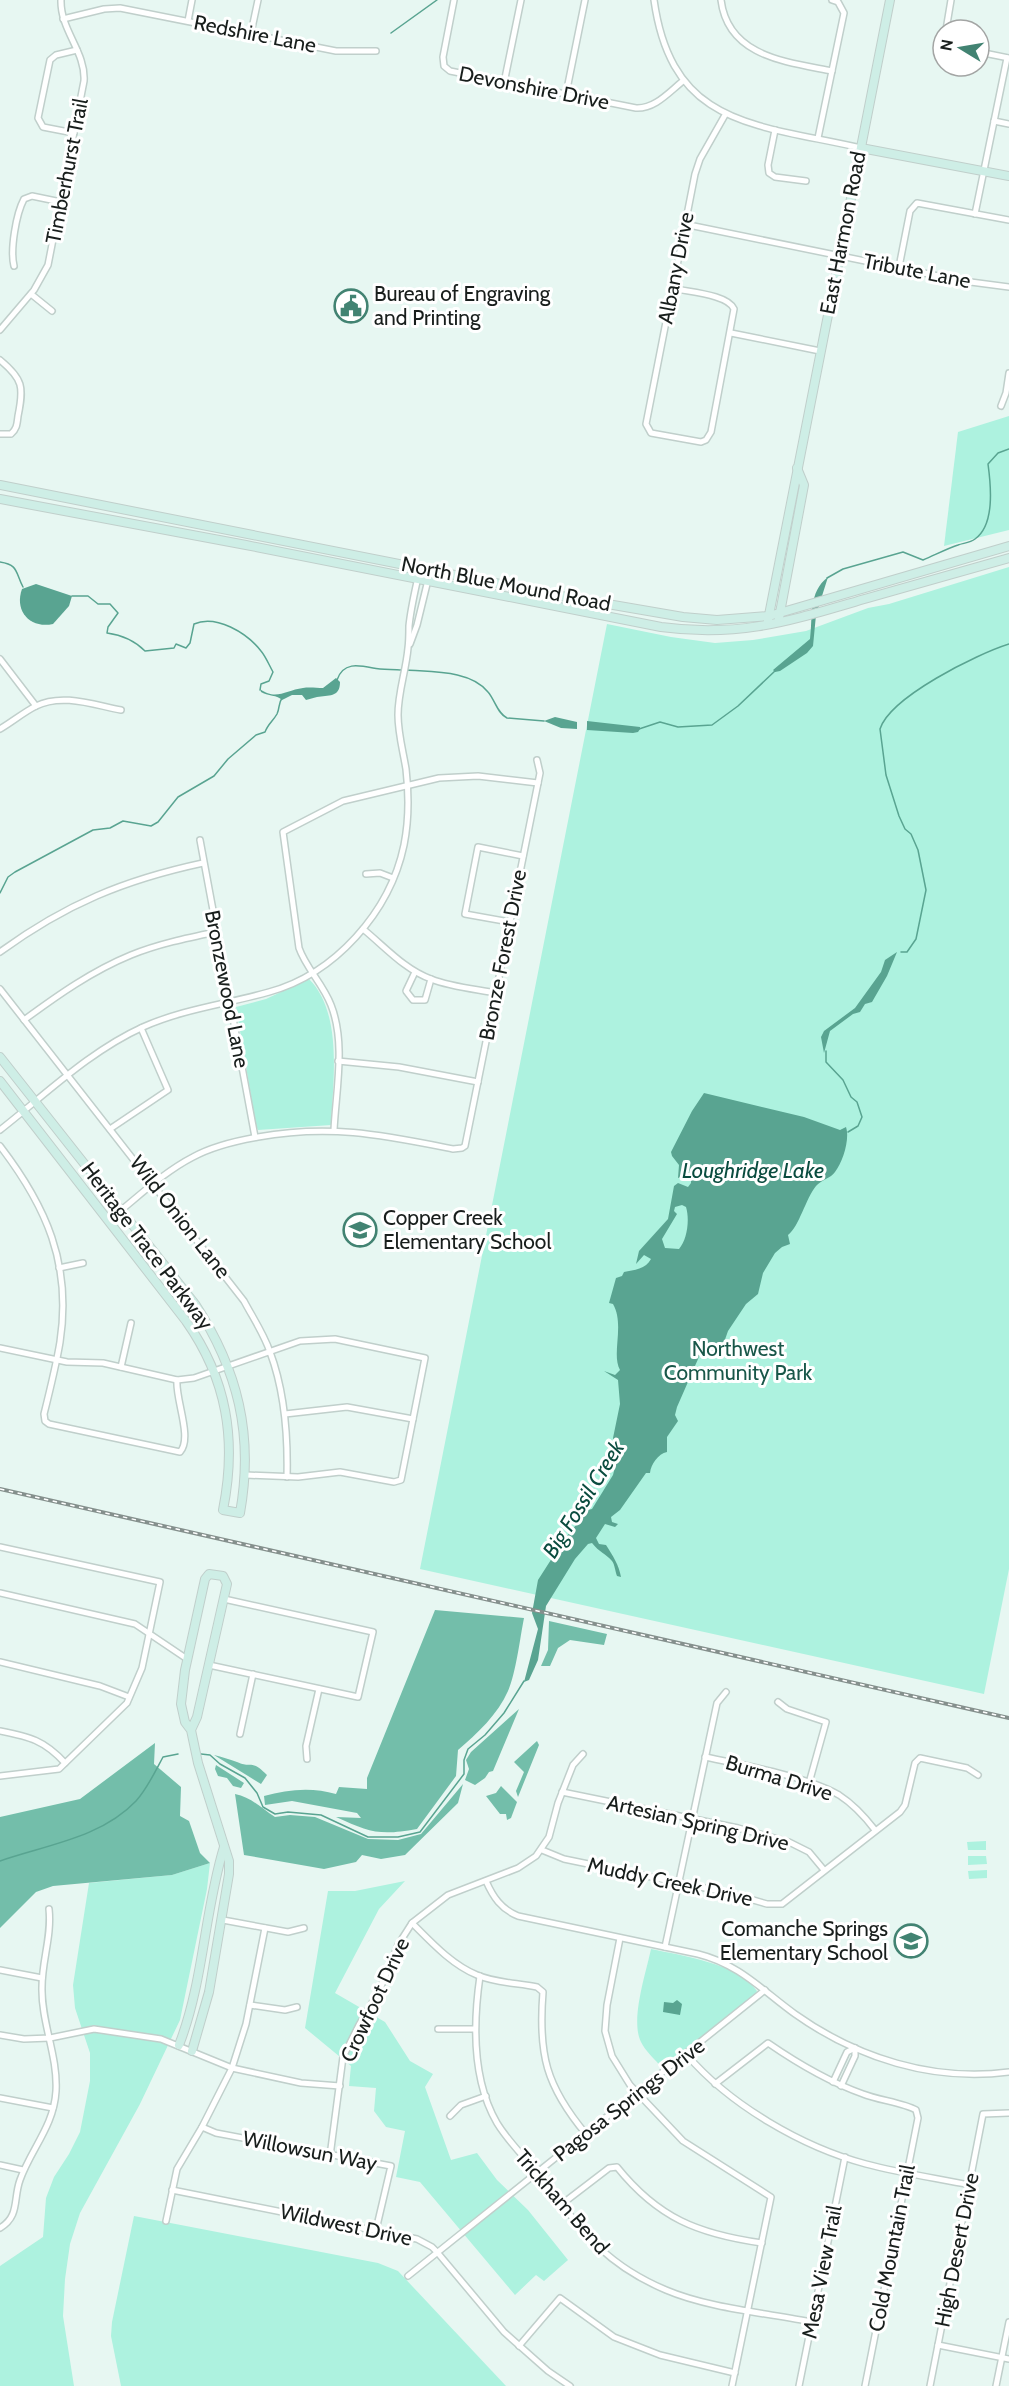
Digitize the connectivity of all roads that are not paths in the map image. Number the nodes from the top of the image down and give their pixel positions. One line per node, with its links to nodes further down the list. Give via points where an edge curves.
1 (61, 0): 15 (street, Timberhurst Trail)
2 (127, 0): 13 (street)
3 (192, 0): 16 (street)
4 (258, 0): 17 (street)
5 (454, 0): 24 (street, Devonshire Drive, via 444,66 450,71)
6 (521, 0): 24 (street)
7 (585, 0): 25 (street)
8 (654, 0): 23 (street, via 668,56)
9 (721, 0): 22 (street, via 731,28 751,49 777,60)
10 (832, 0): 22 (street, via 838,2 844,13)
11 (890, 0): 32 (main road, East Harmon Road)
12 (951, 0): 14 (street)
13 (125, 9): 15 (street, Redshire Lane, via 110,8); 16 (street, Redshire Lane)
14 (948, 18)
15 (63, 19): 18 (street, Timberhurst Trail)
16 (188, 21): 17 (street, Redshire Lane)
17 (251, 33): 19 (street, Redshire Lane, via 336,51)
18 (76, 50): 30 (street, Timberhurst Trail, via 85,74); 30 (street, via 50,60 38,118 43,127)
19 (376, 51)
20 (991, 54): 21 (street)
21 (1008, 58): 27 (street)
22 (832, 71): 31 (street)
23 (683, 81): 25 (street, Devonshire Drive, via 645,108); 26 (street)
24 (504, 83): 25 (street, Devonshire Drive)
25 (566, 94)
26 (725, 115): 29 (street); 39 (street, Albany Drive, via 697,166)
27 (994, 121): 28 (street); 33 (street)
28 (1009, 124)
29 (775, 130): 31 (street); 35 (street, via 769,173)
30 (74, 133): 36 (street, Timberhurst Trail)
31 (818, 138): 32 (street)
32 (861, 148): 33 (main road); 40 (main road, East Harmon Road)
33 (984, 171): 34 (main road); 37 (street)
34 (1009, 176)
35 (806, 181)
36 (61, 202): 41 (street, via 32,196 24,199 12,253); 45 (street, Timberhurst Trail, via 48,265)
37 (975, 214): 38 (street); 42 (street, via 922,204 913,206)
38 (1009, 220)
39 (684, 224): 40 (street, Tribute Lane); 44 (street, Albany Drive)
40 (839, 255): 42 (street, Tribute Lane); 49 (main road, East Harmon Road)
41 (14, 266)
42 (899, 267): 43 (street, Tribute Lane)
43 (1009, 287)
44 (672, 288): 48 (street, via 729,301 734,309); 48 (street, Albany Drive, via 646,418 646,428 651,433 706,440 711,432)
45 (31, 294): 46 (street); 47 (street, Timberhurst Trail)
46 (52, 311)
47 (0, 330)
48 (731, 333): 49 (street)
49 (819, 351): 54 (main road, East Harmon Road)
50 (0, 360): 53 (street, via 16,375 22,392 16,428 11,434)
51 (1009, 373): 52 (street)
52 (1000, 406)
53 (0, 434)
54 (797, 467): 62 (main road, East Harmon Road, via 804,485); 63 (main road, East Harmon Road)
55 (0, 485): 59 (main road, North Blue Mound Road)
56 (0, 499): 60 (main road, North Blue Mound Road)
57 (1009, 546): 62 (main road, North Blue Mound Road)
58 (1009, 558): 64 (main road, North Blue Mound Road)
59 (420, 568): 60 (street); 63 (main road, North Blue Mound Road, via 683,617 717,620)
60 (418, 578): 61 (main road, North Blue Mound Road); 66 (street)
61 (428, 580): 65 (main road, North Blue Mound Road, via 670,628 710,632); 66 (street)
62 (779, 613): 63 (main road, North Blue Mound Road); 64 (main road, East Harmon Road)
63 (769, 616): 65 (main road, East Harmon Road)
64 (778, 624): 65 (main road, North Blue Mound Road)
65 (766, 627)
66 (408, 648): 73 (street, via 398,721)
67 (0, 658): 68 (street)
68 (36, 706): 69 (street, via 68,700); 70 (street)
69 (121, 710)
70 (0, 729)
71 (537, 760): 72 (street, Bronze Forest Drive)
72 (538, 783): 73 (street, via 464,776); 75 (street, Bronze Forest Drive)
73 (407, 785): 78 (street, via 408,824); 83 (street, via 344,801 283,832 299,948)
74 (200, 840): 76 (street, Bronzewood Lane)
75 (523, 856): 79 (street, Bronze Forest Drive); 79 (street, via 478,847 465,914)
76 (203, 863): 81 (street, Bronzewood Lane); 82 (street, via 159,873 96,895 49,919)
77 (366, 873): 78 (street)
78 (393, 878): 80 (street)
79 (510, 922): 87 (street, Bronze Forest Drive)
80 (363, 929): 83 (street); 84 (street)
81 (216, 932): 88 (street, Bronzewood Lane); 89 (street, via 120,960 70,987)
82 (0, 952)
83 (313, 972): 88 (street, via 278,989); 92 (street, via 334,1014)
84 (415, 972): 85 (street); 85 (street, via 406,991 413,1000 425,1000)
85 (431, 979): 87 (street)
86 (0, 989): 89 (street, Wild Onion Lane)
87 (496, 993): 95 (street, Bronze Forest Drive)
88 (229, 1001): 90 (street); 101 (street, Bronzewood Lane)
89 (24, 1020): 93 (street, Wild Onion Lane)
90 (141, 1028): 93 (street); 98 (street, via 168,1089)
91 (0, 1057): 96 (main road, Heritage Trace Parkway)
92 (338, 1061): 95 (street, via 399,1066); 100 (street)
93 (68, 1075): 96 (street); 98 (street, Wild Onion Lane)
94 (0, 1081): 97 (main road, Heritage Trace Parkway)
95 (478, 1082): 100 (street, Bronze Forest Drive, via 467,1141 462,1148)
96 (35, 1102): 97 (street); 104 (main road, Heritage Trace Parkway)
97 (24, 1111): 99 (street); 105 (main road, Heritage Trace Parkway)
98 (110, 1129): 103 (street, Wild Onion Lane)
99 (0, 1130)
100 (334, 1130): 101 (street)
101 (255, 1137): 103 (street, via 193,1156)
102 (0, 1146): 107 (street, via 34,1195 53,1238)
103 (154, 1184): 104 (street); 110 (street, Wild Onion Lane, via 240,1294)
104 (121, 1210): 105 (street); 113 (main road, Heritage Trace Parkway, via 195,1304)
105 (109, 1221): 114 (main road, Heritage Trace Parkway, via 186,1321)
106 (83, 1263): 107 (street)
107 (59, 1268): 111 (street, via 62,1305)
108 (130, 1323): 112 (street)
109 (0, 1348): 111 (street)
110 (270, 1352): 113 (street); 116 (street, Wild Onion Lane); 117 (street, via 300,1341 336,1339 425,1358)
111 (56, 1360): 112 (street); 115 (street, via 44,1414 49,1424 180,1452 185,1444)
112 (121, 1367): 115 (street)
113 (229, 1367): 114 (street); 118 (main road, Heritage Trace Parkway, via 244,1431)
114 (216, 1372): 115 (street); 118 (main road, Heritage Trace Parkway, via 228,1432 229,1470 223,1510 240,1513)
115 (177, 1380)
116 (285, 1414): 117 (street, via 347,1407); 119 (street, Wild Onion Lane)
117 (413, 1419): 119 (street, via 401,1480 340,1472)
118 (246, 1475): 119 (street)
119 (287, 1478)
120 (0, 1547): 123 (street, via 160,1582)
121 (0, 1593): 123 (street, via 114,1618 135,1624)
122 (224, 1599): 124 (main road, via 226,1578 209,1574); 126 (main road); 128 (street, via 373,1632 358,1697)
123 (149, 1634): 124 (street); 130 (street, via 142,1668)
124 (187, 1659): 132 (main road, via 181,1704)
125 (0, 1662): 130 (street, via 100,1686)
126 (209, 1665): 127 (street); 132 (main road)
127 (253, 1674): 128 (street); 134 (street)
128 (319, 1689): 137 (street, via 306,1746)
129 (726, 1692): 136 (street, via 717,1703)
130 (129, 1697): 138 (street)
131 (778, 1702): 141 (street, via 826,1722)
132 (191, 1730): 145 (main road)
133 (0, 1731): 138 (street, via 34,1739 51,1748)
134 (240, 1734)
135 (583, 1754): 142 (street, via 573,1765)
136 (705, 1757): 141 (street, Burma Drive); 143 (street)
137 (308, 1759)
138 (65, 1763): 140 (street, via 59,1769)
139 (978, 1775): 144 (street, Muddy Creek Drive, via 967,1768 920,1758 915,1763 905,1805)
140 (0, 1776)
141 (809, 1783): 144 (street, Burma Drive, via 841,1796)
142 (562, 1792): 143 (street, Artesian Spring Drive); 146 (street, via 552,1831)
143 (692, 1819): 147 (street, Artesian Spring Drive, via 795,1844 809,1852); 149 (street)
144 (875, 1830): 147 (street, Muddy Creek Drive)
145 (224, 1847): 151 (main road, via 230,1865); 167 (main road, via 191,2011)
146 (542, 1850): 148 (street, Crowfoot Drive, via 525,1864); 149 (street, Muddy Creek Drive, via 564,1859)
147 (824, 1870): 149 (street, Muddy Creek Drive, via 778,1905)
148 (486, 1881): 152 (street, Crowfoot Drive, via 448,1895); 155 (street, via 495,1899 513,1914)
149 (678, 1882): 156 (street)
150 (49, 1909): 159 (street, via 51,1927)
151 (223, 1920): 153 (street); 169 (main road, via 207,2003)
152 (412, 1923): 158 (street, via 439,1949); 175 (street, Crowfoot Drive, via 358,2025 344,2057)
153 (265, 1928): 154 (street, via 288,1932); 161 (street)
154 (304, 1928)
155 (620, 1938): 156 (street); 177 (street, via 606,2031 612,2056)
156 (665, 1947): 160 (street, via 721,1961)
157 (0, 1970): 159 (street)
158 (480, 1976): 164 (street, Trickham Bend); 184 (street, via 537,1987 543,1992 540,2032 544,2057 567,2112)
159 (42, 1978): 166 (street)
160 (765, 1990): 168 (street, via 804,2020); 170 (street, Pagosa Springs Drive)
161 (250, 2005): 162 (street, via 285,2010); 171 (street)
162 (297, 2007)
163 (438, 2029): 164 (street)
164 (475, 2029): 178 (street, Trickham Bend)
165 (0, 2035): 166 (street)
166 (50, 2038): 167 (street, via 94,2030); 180 (street, via 55,2067)
167 (179, 2045): 169 (street)
168 (855, 2048): 172 (street, via 918,2069 975,2075); 173 (street, via 847,2052); 176 (street)
169 (192, 2050): 171 (street)
170 (687, 2055): 174 (street); 177 (street, Pagosa Springs Drive)
171 (232, 2068): 175 (street, via 301,2083); 183 (street)
172 (1009, 2072)
173 (833, 2082): 174 (street, via 768,2043); 176 (street)
174 (716, 2084): 186 (street, via 785,2130)
175 (340, 2086): 185 (street, Crowfoot Drive)
176 (841, 2086): 190 (street, Cold Mountain Trail, via 916,2110 918,2118)
177 (638, 2094): 184 (street, Pagosa Springs Drive); 197 (street, via 683,2141 771,2197)
178 (486, 2096): 182 (street, via 461,2105); 189 (street, Trickham Bend, via 496,2121)
179 (0, 2098): 180 (street)
180 (53, 2108): 188 (street, via 47,2129)
181 (1009, 2113): 191 (street, High Desert Drive, via 983,2114)
182 (450, 2116)
183 (202, 2127): 185 (street, Willowsun Way); 192 (street, via 179,2164)
184 (586, 2134): 189 (street, Pagosa Springs Drive)
185 (330, 2156): 196 (street, Willowsun Way, via 391,2166)
186 (845, 2157): 190 (street); 201 (street, Mesa View Trail)
187 (0, 2165): 188 (street)
188 (23, 2170): 195 (street, via 15,2214)
189 (537, 2172): 193 (street, Trickham Bend); 198 (street, Pagosa Springs Drive)
190 (907, 2173): 191 (street); 211 (street, Cold Mountain Trail)
191 (970, 2185): 203 (street, High Desert Drive)
192 (172, 2190): 194 (street); 196 (street, Wildwest Drive)
193 (562, 2204): 197 (street, via 609,2168 617,2167 648,2201 678,2221 730,2239); 200 (street, Trickham Bend, via 592,2243 646,2281 690,2298)
194 (166, 2221)
195 (0, 2228)
196 (376, 2230): 198 (street, Wildwest Drive, via 417,2239)
197 (762, 2243): 200 (street)
198 (438, 2252): 199 (street, Pagosa Springs Drive); 204 (street, Wildwest Drive, via 487,2314)
199 (408, 2276)
200 (747, 2310): 201 (street, Trickham Bend); 207 (street)
201 (812, 2322): 210 (street, Mesa View Trail)
202 (1009, 2322): 205 (street)
203 (938, 2345): 205 (street); 212 (street, High Desert Drive)
204 (519, 2346): 207 (street, via 560,2298 614,2337 660,2355); 208 (street, Wildwest Drive)
205 (1002, 2358): 206 (street); 213 (street)
206 (1009, 2359)
207 (735, 2373): 209 (street)
208 (570, 2386)
209 (732, 2386)
210 (799, 2386)
211 (865, 2386)
212 (930, 2386)
213 (996, 2386)

